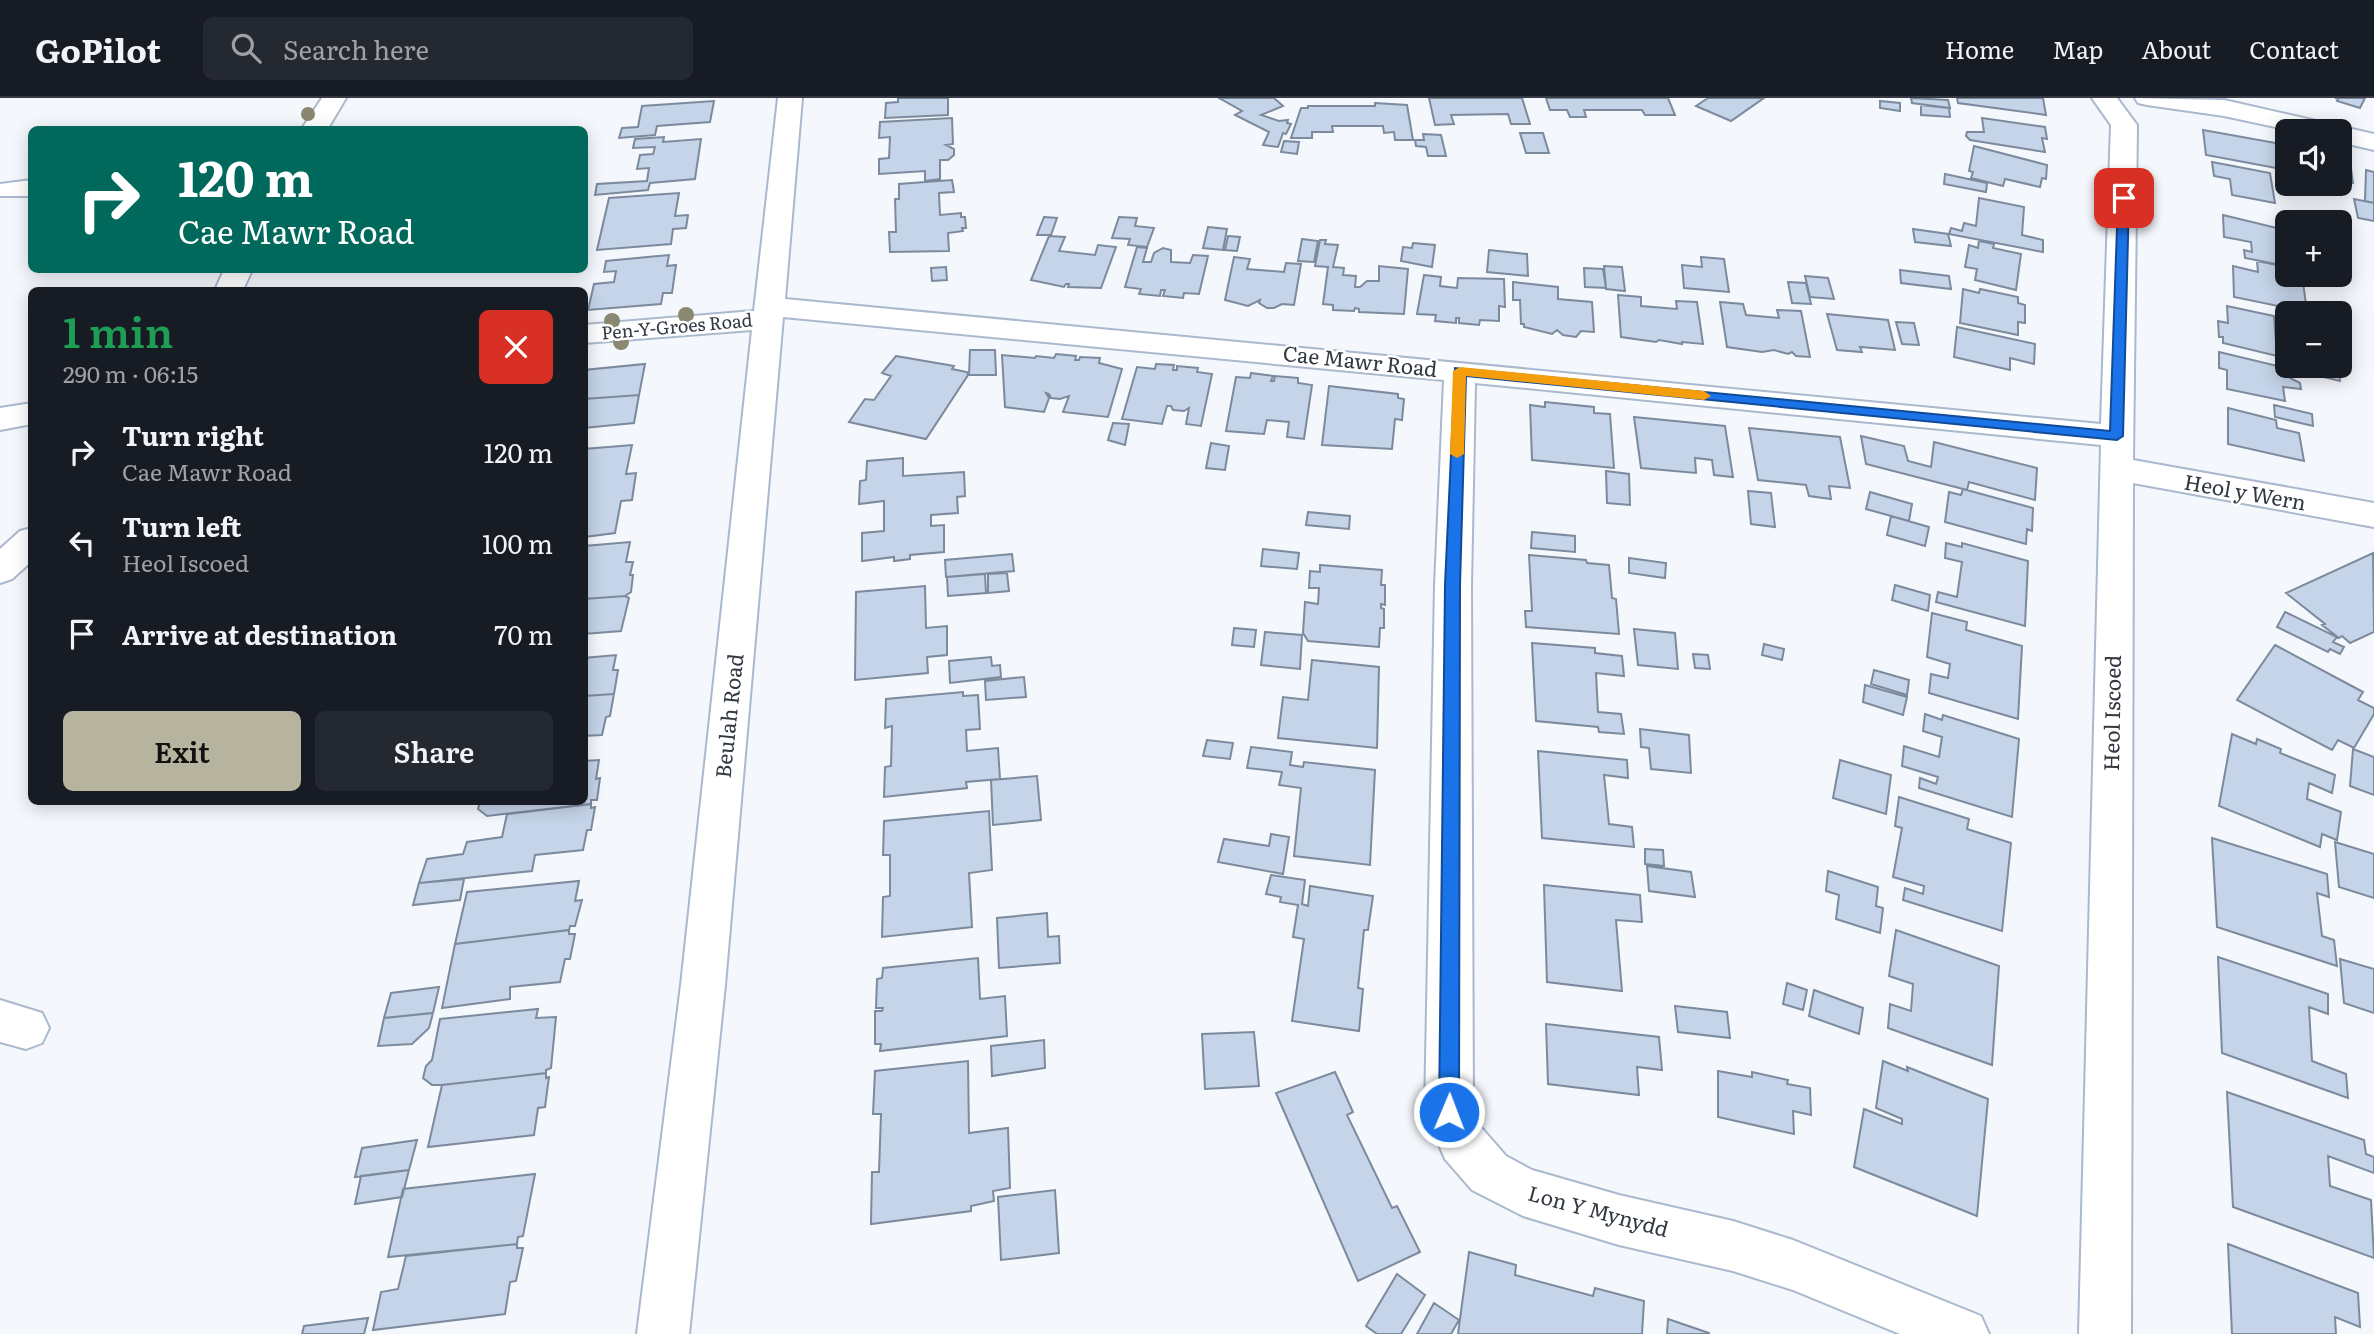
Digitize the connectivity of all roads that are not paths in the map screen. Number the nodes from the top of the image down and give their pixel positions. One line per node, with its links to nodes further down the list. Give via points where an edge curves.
1 (334, 98): 6 (street)
2 (790, 98): 9 (street, Beulah Road)
3 (2104, 98): 14 (street, Heol Iscoed, via 2123,125)
4 (2147, 98): 5 (street)
5 (2275, 119)
6 (316, 126)
7 (2352, 137): 8 (street)
8 (2374, 142)
9 (770, 313): 10 (street, Pen-Y-Groes Road); 11 (street, Cae Mawr Road, via 895,317); 18 (street, Beulah Road)
10 (588, 334)
11 (1460, 371): 14 (street, Cae Mawr Road); 19 (street, Lon Y Mynydd, via 1452,585 1449,1112 1462,1142 1489,1173 1522,1192 1793,1265)
12 (28, 414): 13 (street)
13 (0, 419)
14 (2117, 453): 15 (street, Heol y Wern); 20 (street, Heol Iscoed)
15 (2374, 514)
16 (28, 544): 17 (street)
17 (0, 570)
18 (663, 1334)
19 (1963, 1334)
20 (2105, 1334)

